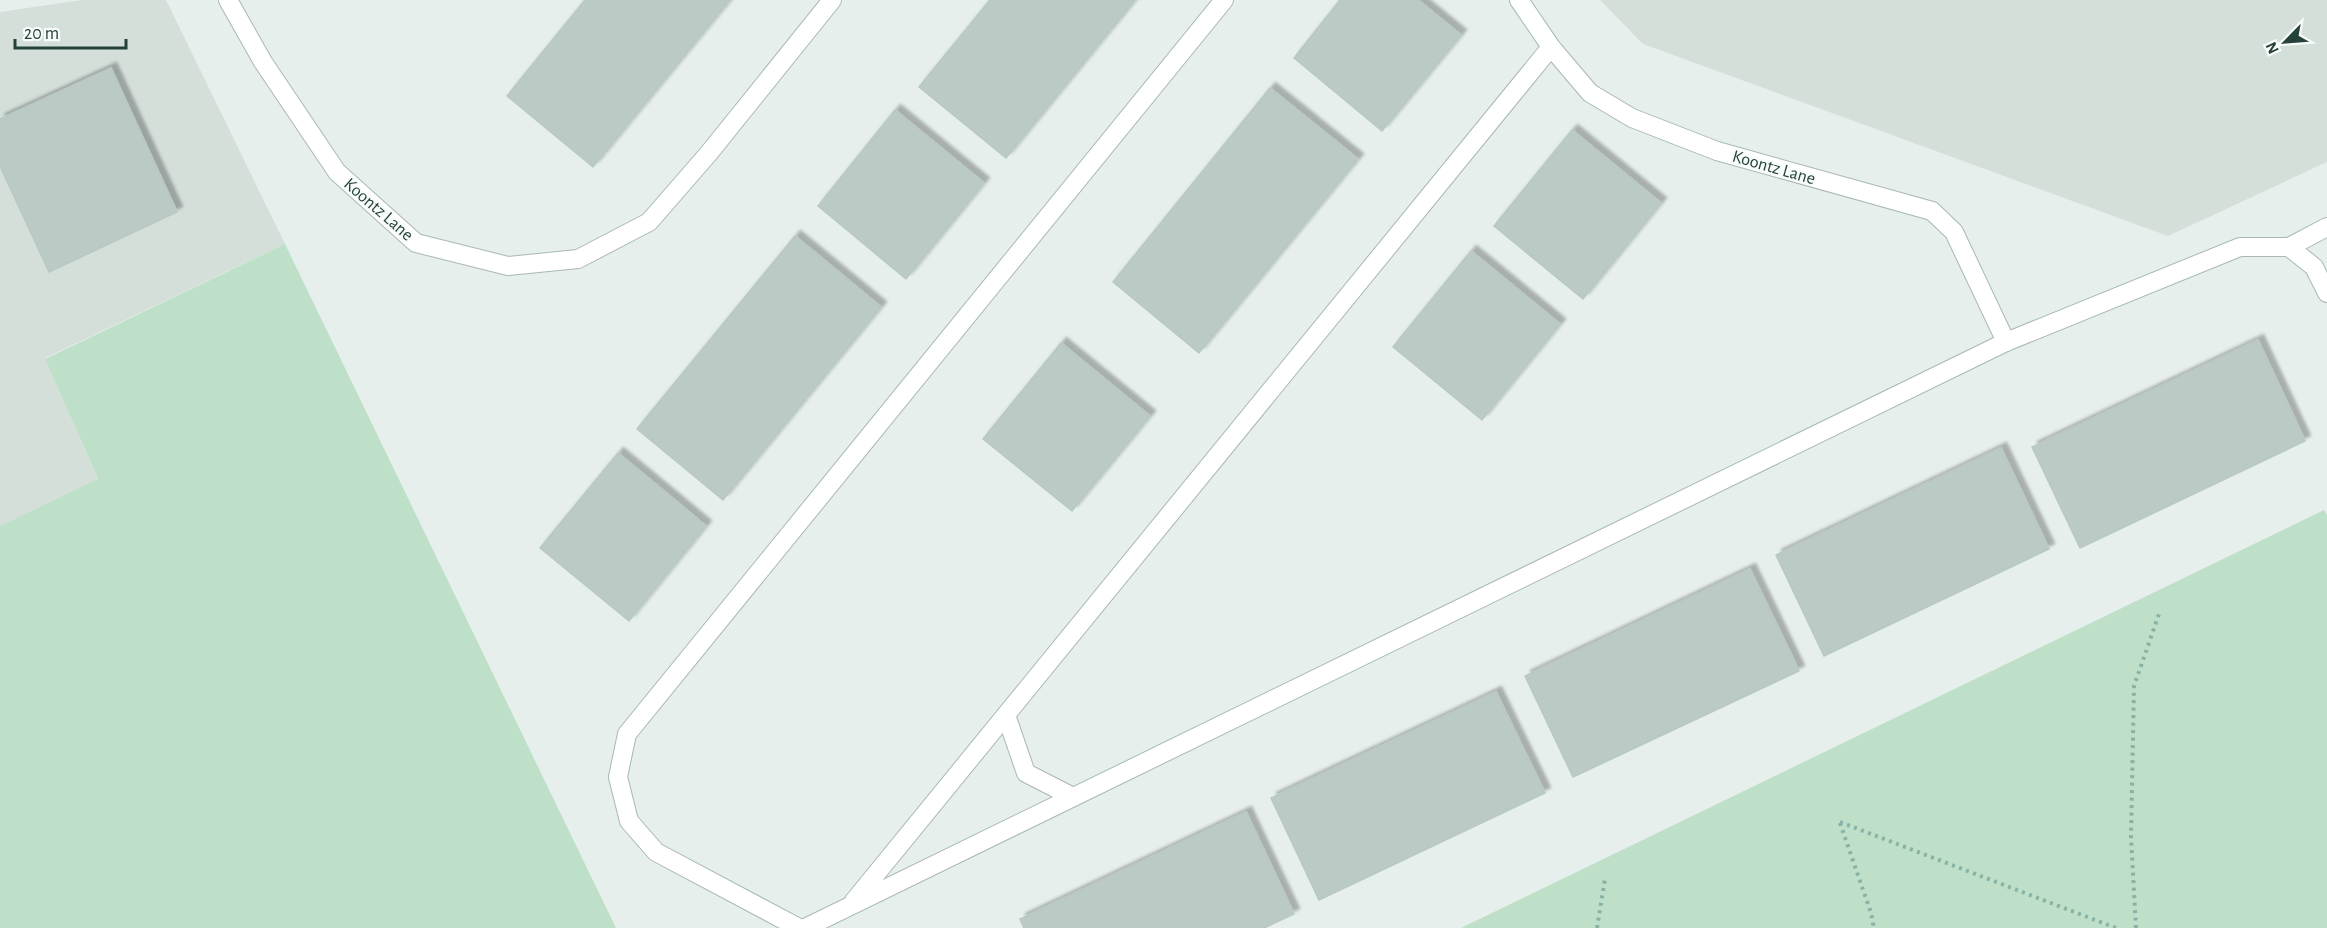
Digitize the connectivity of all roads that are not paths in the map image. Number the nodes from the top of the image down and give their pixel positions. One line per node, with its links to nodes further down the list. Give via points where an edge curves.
1 (228, 0): 2 (street, Koontz Lane, via 263,62 337,172 417,243 508,266 578,259 649,222 710,153)
2 (832, 0)
3 (1224, 0): 13 (street, via 627,734 618,777 629,821 656,852)
4 (1519, 0): 5 (street, Koontz Lane)
5 (1551, 47): 9 (street, Koontz Lane, via 1590,93 1632,118 1717,151 1932,211 1954,232); 10 (street)
6 (2327, 227): 7 (street)
7 (2289, 247): 8 (street, via 2314,267); 9 (street, via 2240,247)
8 (2327, 293)
9 (2006, 342): 11 (street)
10 (1006, 715): 11 (street, via 1026,772); 12 (street)
11 (1073, 797): 12 (street)
12 (850, 906): 14 (street)
13 (799, 928)
14 (805, 928)

